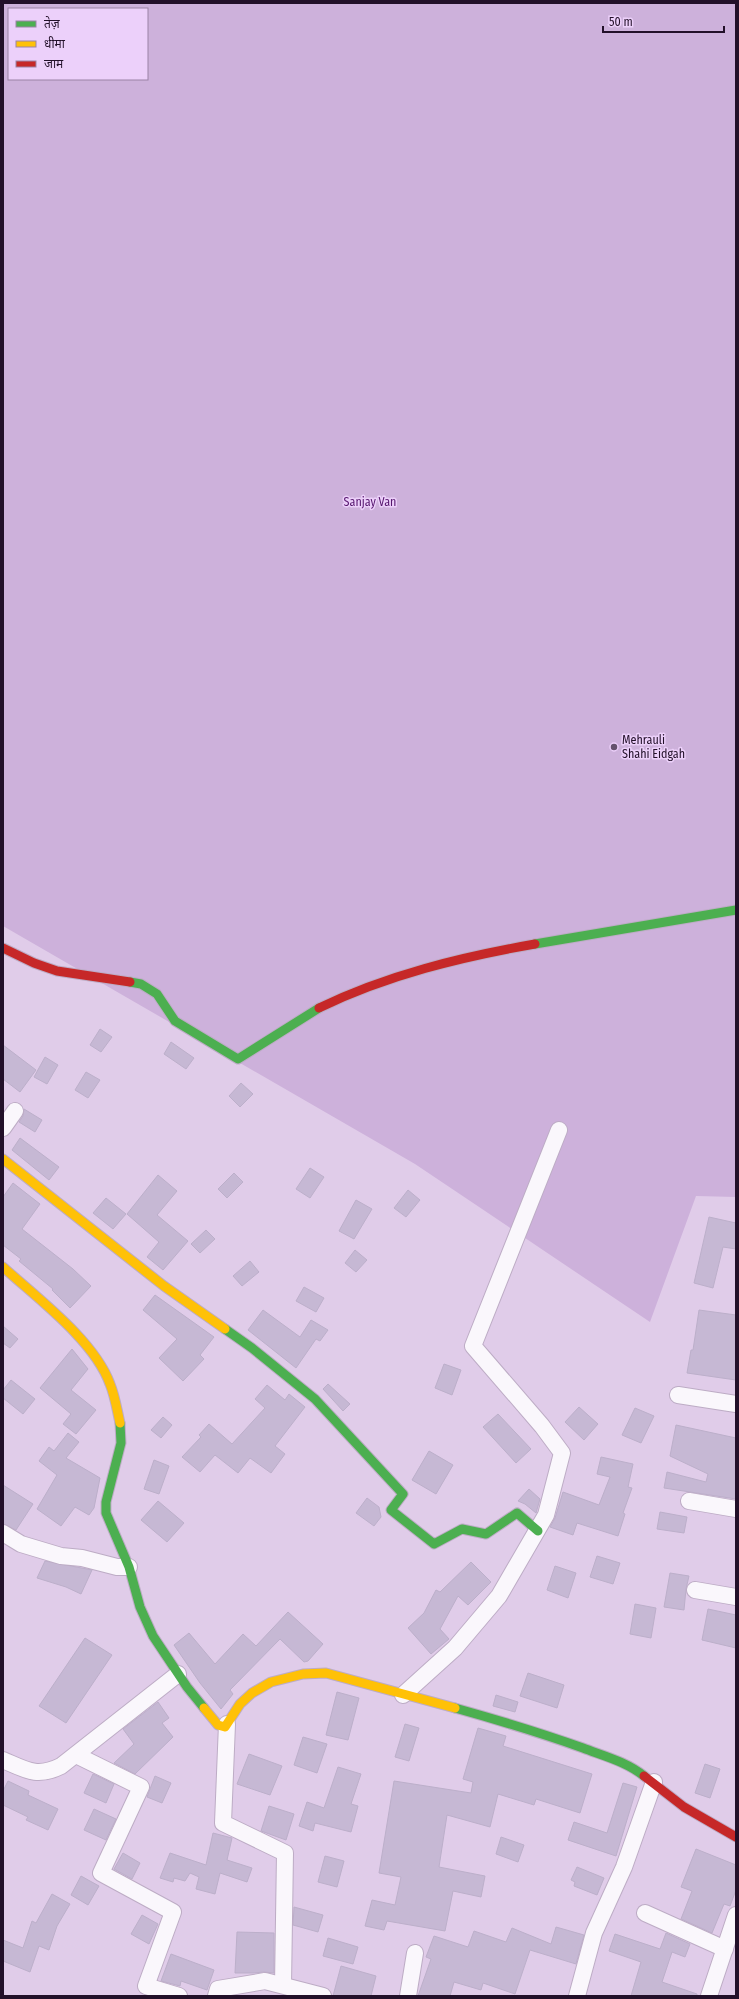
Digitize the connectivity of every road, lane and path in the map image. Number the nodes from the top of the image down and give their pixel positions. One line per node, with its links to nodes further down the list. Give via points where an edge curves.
1 (736, 910): 2 (street, via 490,952 407,973 320,1008 238,1059 175,1021 157,994 142,984 58,971)
2 (3, 948)
3 (14, 1111): 4 (street)
4 (3, 1128)
5 (559, 1130): 12 (street, via 473,1346 562,1453 546,1515)
6 (3, 1159): 12 (street, via 164,1286 252,1348 315,1399 403,1494 391,1510 434,1544 462,1529 486,1534 517,1513)
7 (3, 1267): 14 (street, via 77,1335 98,1361 110,1384 120,1424 120,1443 118,1462 106,1502 106,1513)
8 (678, 1396): 9 (street)
9 (736, 1404)
10 (689, 1501): 11 (street)
11 (736, 1509)
12 (538, 1531): 18 (street, via 499,1596 455,1648)
13 (3, 1534): 14 (street, via 21,1544 61,1556 82,1558 118,1567)
14 (129, 1566): 17 (street, via 144,1619)
15 (695, 1590): 16 (street)
16 (736, 1596)
17 (178, 1674): 19 (street, via 218,1725 223,1727); 20 (street)
18 (403, 1695): 19 (street, via 326,1673 293,1675 266,1684 252,1692 236,1709); 22 (street, via 526,1728 613,1759 637,1770)
19 (227, 1724): 28 (street, via 223,1823 285,1853)
20 (76, 1755): 21 (street, via 48,1772 38,1773); 29 (street, via 141,1787 101,1873 174,1912 146,1986)
21 (3, 1760)
22 (654, 1782): 23 (street, via 684,1807); 33 (street, via 624,1867 594,1934)
23 (736, 1836)
24 (645, 1913): 26 (street)
25 (736, 1915): 26 (street)
26 (724, 1949): 34 (street)
27 (415, 1953): 32 (street)
28 (282, 1985): 30 (street, via 265,1981 218,1989); 31 (street)
29 (180, 1996)
30 (216, 1996)
31 (323, 1996)
32 (408, 1996)
33 (577, 1996)
34 (709, 1996)

